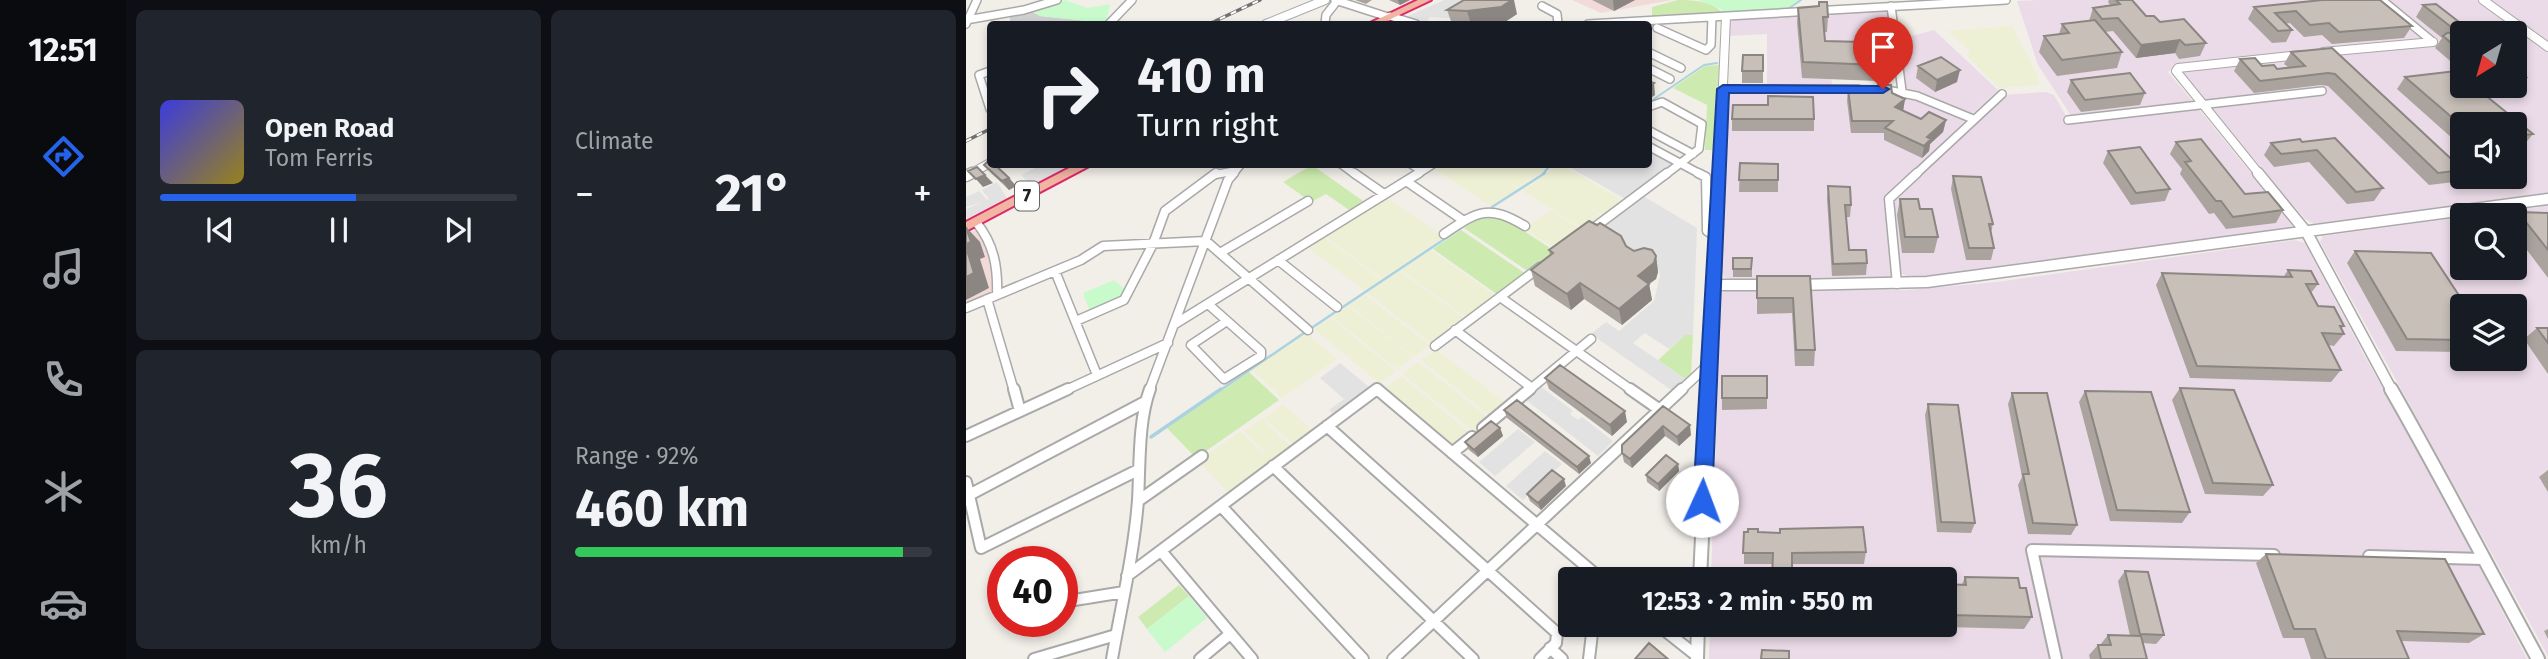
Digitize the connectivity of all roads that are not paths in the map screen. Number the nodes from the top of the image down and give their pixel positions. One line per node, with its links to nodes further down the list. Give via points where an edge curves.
1 (977, 0): 18 (street)
2 (1057, 0): 18 (street)
3 (1132, 0): 19 (street)
4 (1325, 0): 20 (street)
5 (1426, 0): 14 (highway)
6 (2006, 0): 10 (street)
7 (2382, 0): 28 (street)
8 (2483, 0): 29 (street)
9 (1336, 1): 14 (street); 21 (street)
10 (1992, 1): 11 (street)
11 (1922, 2): 12 (street)
12 (1894, 4): 16 (street); 36 (street)
13 (1542, 6): 24 (street, via 1557,14)
14 (1389, 17): 22 (highway); 23 (street)
15 (1712, 17): 16 (street); 17 (street); 26 (street, via 1711,45 1706,50)
16 (1726, 17): 35 (street)
17 (1670, 20): 25 (street); 26 (street)
18 (967, 21)
19 (1112, 21)
20 (1273, 21)
21 (1325, 21)
22 (1380, 21)
23 (1404, 21)
24 (1558, 21)
25 (1650, 21)
26 (1657, 28): 27 (street)
27 (1652, 31)
28 (2433, 42): 40 (street, via 2178,68)
29 (2548, 47)
30 (1652, 54): 31 (street)
31 (1681, 68)
32 (1652, 70): 34 (street)
33 (987, 72): 39 (street, via 979,75)
34 (1670, 79)
35 (1723, 89): 36 (street); 68 (street)
36 (1902, 91): 42 (street)
37 (2322, 91): 40 (street)
38 (2002, 94): 42 (street)
39 (987, 102)
40 (2200, 104): 43 (street); 65 (street)
41 (1652, 105): 46 (street, via 1661,102 1702,124 1700,145)
42 (1973, 119): 76 (street, via 1889,199)
43 (2068, 120)
44 (1652, 132): 46 (street)
45 (1652, 148): 47 (street)
46 (1693, 154): 47 (street)
47 (1680, 163): 67 (street); 68 (street, via 1706,177 1707,230)
48 (987, 165): 55 (street)
49 (1079, 168): 63 (highway, 7)
50 (1237, 168): 69 (street); 70 (street, via 1217,172 1165,211)
51 (1346, 168): 57 (street)
52 (1417, 168): 54 (street)
53 (1427, 168): 54 (street)
54 (1422, 171): 56 (street)
55 (966, 176)
56 (1406, 181): 57 (street); 62 (street)
57 (1384, 194): 72 (street)
58 (2548, 199): 65 (street)
59 (1308, 201): 71 (street)
60 (1487, 205): 61 (street)
61 (1479, 211): 62 (street); 64 (street, via 1503,212)
62 (1464, 221): 66 (street)
63 (971, 224): 78 (street, via 987,233 998,267)
64 (1525, 226)
65 (2307, 233): 76 (street); 113 (street)
66 (1444, 234)
67 (1581, 237)
68 (1716, 237): 77 (street)
69 (1206, 241): 70 (street); 71 (street); 86 (street)
70 (1153, 244): 74 (street, via 1103,246); 84 (street, via 1124,300)
71 (1220, 253): 75 (street)
72 (1278, 260): 75 (street); 82 (street)
73 (1549, 261): 79 (street)
74 (1055, 271): 78 (street); 84 (street)
75 (1248, 279): 81 (street); 87 (street)
76 (1898, 284): 77 (street)
77 (1713, 285): 93 (street)
78 (997, 295): 80 (street)
79 (1500, 297): 88 (street); 92 (street)
80 (987, 299): 83 (street); 98 (street)
81 (1208, 304): 85 (street); 86 (street)
82 (1337, 307)
83 (966, 308)
84 (1076, 321): 94 (street)
85 (1227, 321): 85 (street, via 1261,356 1224,379 1190,348)
86 (1175, 324): 90 (street)
87 (1308, 330)
88 (1455, 330): 91 (street); 95 (street)
89 (1591, 340): 92 (street)
90 (1168, 343): 94 (street); 96 (street)
91 (1435, 345)
92 (1578, 351): 95 (street); 97 (street)
93 (1709, 364): 97 (street); 115 (street)
94 (1097, 375): 98 (street)
95 (1532, 388): 101 (street)
96 (1145, 402): 104 (street); 106 (street)
97 (1660, 410): 109 (street)
98 (1020, 411): 100 (street)
99 (1327, 426): 101 (street, via 1377,389); 103 (street); 116 (street)
100 (966, 436)
101 (1452, 453): 109 (street)
102 (1202, 456): 107 (street)
103 (1273, 466): 108 (street); 120 (street)
104 (1138, 470): 106 (street, via 981,548); 107 (street)
105 (966, 482): 106 (street)
106 (969, 495)
107 (1138, 501): 117 (street)
108 (1221, 506): 110 (street); 132 (street)
109 (1535, 524): 114 (street); 116 (street)
110 (1161, 551): 117 (street); 121 (street)
111 (2292, 555): 138 (street, via 2032,550)
112 (2360, 556): 113 (street)
113 (2483, 559): 139 (street)
114 (1586, 567)
115 (1701, 567)
116 (1488, 570): 120 (street); 126 (street, via 1557,633)
117 (1128, 576): 118 (street)
118 (1124, 592): 119 (street); 122 (street)
119 (1078, 599)
120 (1433, 621): 133 (street); 134 (street)
121 (1230, 634): 130 (street); 131 (street)
122 (1116, 635): 128 (street); 129 (street)
123 (1592, 637): 137 (street)
124 (1673, 637): 127 (street)
125 (1698, 637): 127 (street)
126 (1550, 648): 135 (street); 136 (street)
127 (1697, 657)
128 (1034, 659)
129 (1112, 659)
130 (1200, 659)
131 (1252, 659)
132 (1363, 659)
133 (1393, 659)
134 (1473, 659)
135 (1540, 659)
136 (1562, 659)
137 (1589, 659)
138 (2056, 659)
139 (2538, 659)

